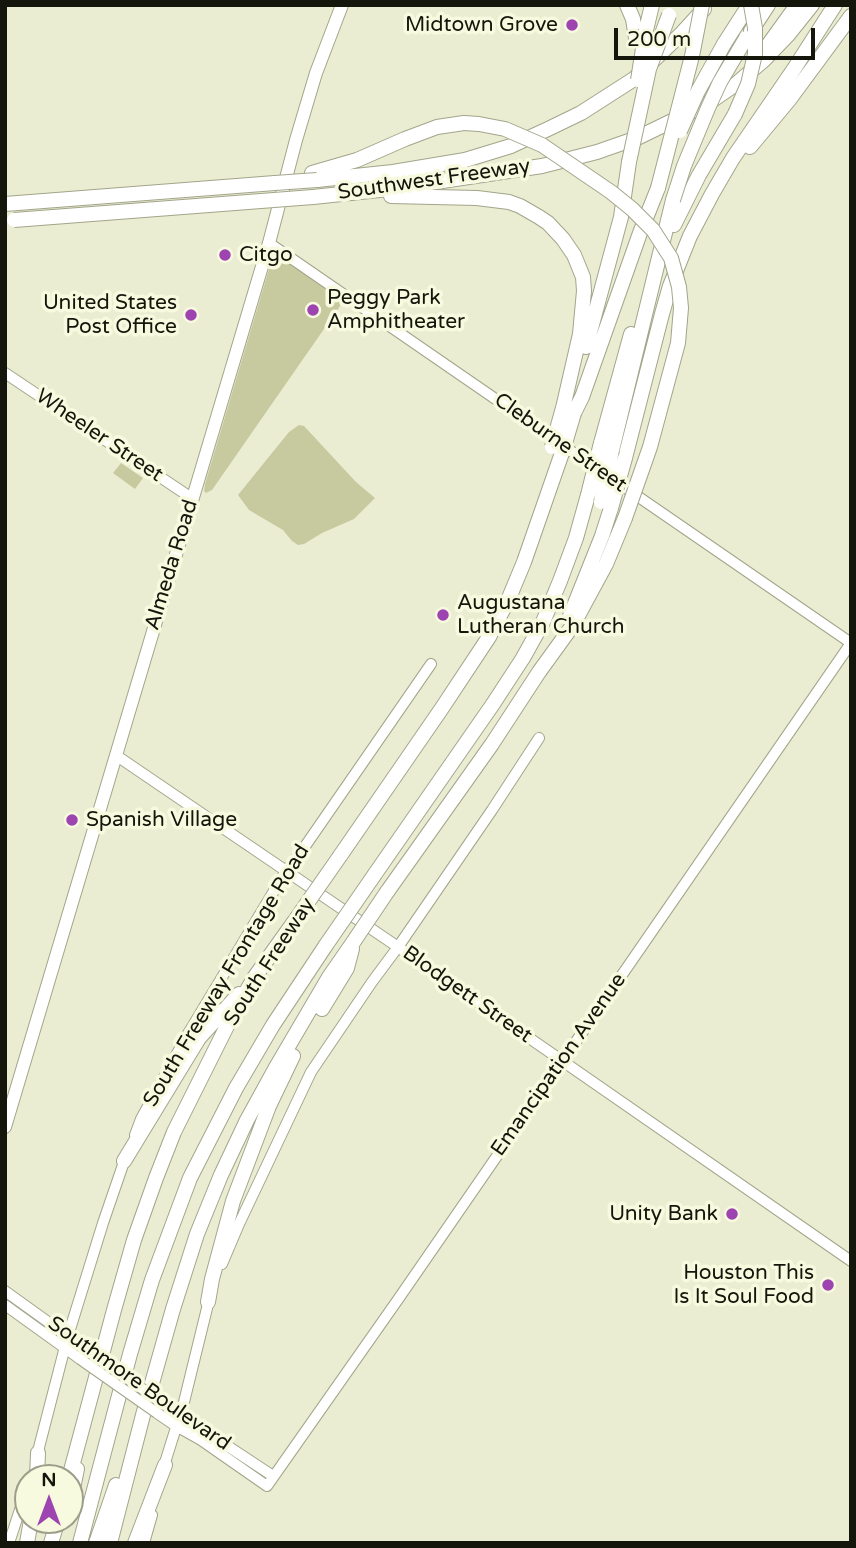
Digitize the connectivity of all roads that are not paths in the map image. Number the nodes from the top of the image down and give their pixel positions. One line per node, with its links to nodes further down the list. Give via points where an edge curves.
1 (342, 5): 22 (main road, Almeda Road, via 316,73)
2 (627, 5): 12 (highway)
3 (652, 5): 12 (highway)
4 (705, 5): 15 (highway, Southwest Freeway, via 634,79 548,130 465,160 393,172); 16 (highway, bridge)
5 (750, 5): 16 (highway, bridge, via 690,109); 21 (highway, bridge, via 755,54 748,84)
6 (768, 5): 21 (highway, bridge, via 708,108 684,166)
7 (797, 5): 13 (highway)
8 (812, 5): 13 (highway, Southwest Freeway, via 764,60)
9 (835, 5): 17 (highway)
10 (671, 10): 14 (highway, bridge, via 649,69)
11 (851, 16): 17 (highway)
12 (641, 34): 14 (highway, bridge)
13 (736, 84): 18 (highway, Southwest Freeway, via 657,129 578,157 464,179)
14 (629, 162): 24 (highway, via 621,217)
15 (314, 177): 19 (highway, Southwest Freeway, bridge); 30 (highway, bridge, via 437,127 464,123 505,129 542,145 611,192 653,230 671,258 681,308 678,343 650,447 606,564 583,609)
16 (658, 188): 24 (highway, via 582,397)
17 (712, 194): 25 (highway, via 682,256)
18 (318, 196): 20 (highway, Southwest Freeway, bridge); 24 (highway, via 494,199 520,206 548,223 574,255 583,277 582,327)
19 (5, 204)
20 (8, 221)
21 (663, 242): 25 (highway); 25 (highway)
22 (269, 243): 26 (main road, Almeda Road); 28 (main road, Cleburne Street)
23 (5, 373): 26 (main road, Wheeler Street)
24 (568, 410): 36 (highway, South Freeway, bridge, via 559,463 518,578 478,656)
25 (613, 450): 27 (highway, bridge); 27 (highway, bridge)
26 (193, 499): 32 (main road, Almeda Road)
27 (600, 502): 30 (highway, via 596,550 572,612); 61 (highway, bridge, via 576,538 543,622 512,677 273,1025 190,1178 152,1280)
28 (851, 643): 37 (main road, Emancipation Avenue)
29 (431, 664): 33 (main road, South Freeway Frontage Road)
30 (539, 673): 35 (highway, bridge, via 354,941)
31 (539, 738): 34 (main road)
32 (117, 756): 33 (main road, Blodgett Street); 38 (main road, Almeda Road)
33 (286, 871): 34 (main road, Blodgett Street); 39 (main road, South Freeway Frontage Road, via 180,1048)
34 (398, 947): 37 (main road, Blodgett Street); 42 (main road, via 311,1072)
35 (343, 965): 42 (highway, via 269,1106 226,1222); 48 (highway, via 253,1110 221,1175 177,1296)
36 (254, 978): 39 (highway, via 199,1038); 47 (highway, South Freeway, via 189,1102 156,1178 134,1240)
37 (561, 1061): 40 (main road, Blodgett Street); 59 (main road, Emancipation Avenue)
38 (5, 1127)
39 (124, 1161): 43 (main road, South Freeway Frontage Road)
40 (851, 1261)
41 (5, 1291): 45 (main road, Southmore Boulevard)
42 (208, 1301): 49 (main road)
43 (78, 1302): 45 (main road, via 61,1319); 46 (main road, South Freeway Frontage Road)
44 (5, 1305): 46 (main road, Southmore Boulevard)
45 (43, 1318): 46 (main road, Southmore Boulevard)
46 (66, 1342): 48 (main road, Southmore Boulevard, bridge); 53 (main road, South Freeway Frontage Road)
47 (96, 1382): 56 (highway, South Freeway); 57 (highway)
48 (154, 1411): 49 (main road, Southmore Boulevard); 50 (main road, Southmore Boulevard); 62 (highway); 63 (highway)
49 (180, 1414): 50 (main road); 59 (main road, Southmore Boulevard)
50 (176, 1426): 51 (main road, Southmore Boulevard); 52 (main road)
51 (201, 1440): 52 (main road, via 180,1441); 60 (main road, Southmore Boulevard)
52 (169, 1450): 58 (main road)
53 (38, 1453): 54 (main road, South Freeway Frontage Road); 55 (highway)
54 (34, 1464)
55 (38, 1464)
56 (73, 1464)
57 (79, 1464)
58 (164, 1465): 64 (highway); 65 (main road)
59 (274, 1476): 60 (main road, Emancipation Avenue)
60 (267, 1486)
61 (80, 1543)
62 (96, 1543)
63 (110, 1543)
64 (135, 1543)
65 (144, 1543)

